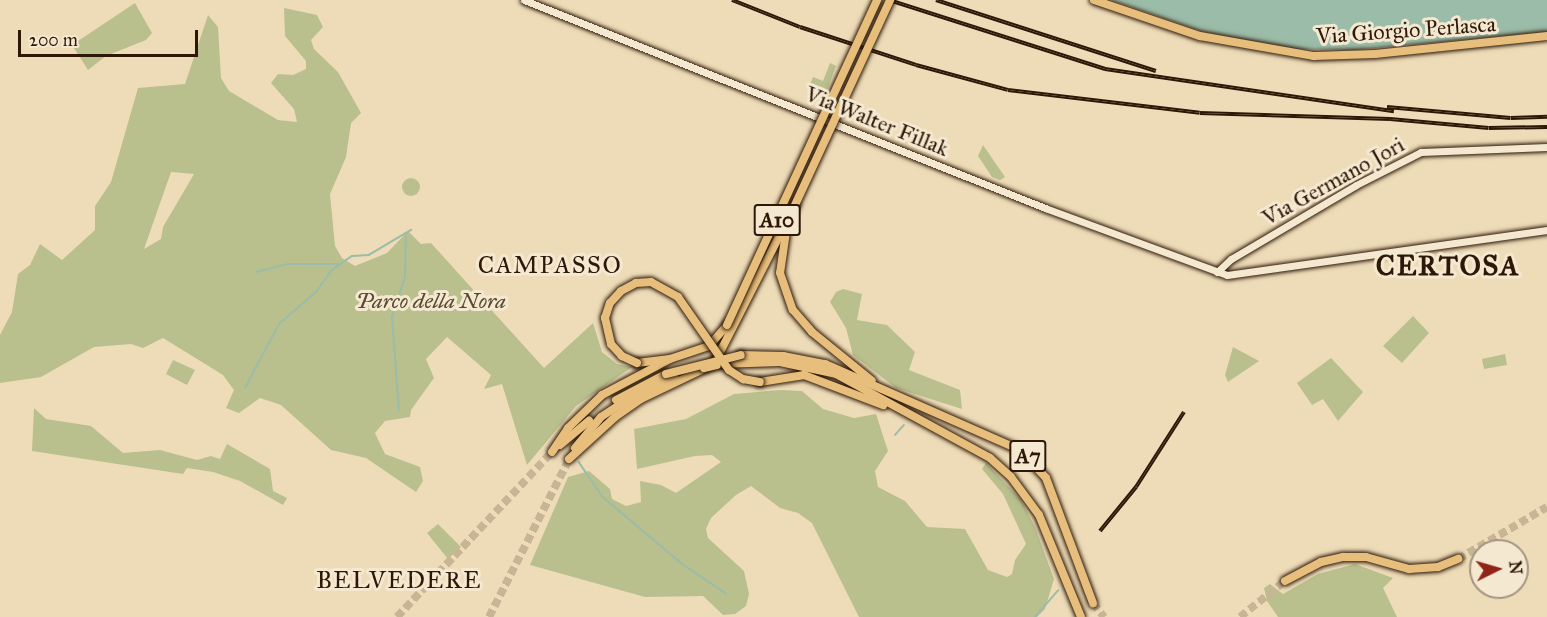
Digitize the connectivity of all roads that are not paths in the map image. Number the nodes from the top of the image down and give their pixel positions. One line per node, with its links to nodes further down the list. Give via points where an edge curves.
1 (524, 0): 10 (main road, Via Walter Fillak, via 1045,208)
2 (877, 0): 12 (highway, A10, bridge)
3 (890, 0): 7 (highway, A10, bridge)
4 (1094, 0): 5 (main road, Via Giorgio Perlasca, via 1200,36 1314,56 1375,54)
5 (1547, 36)
6 (1547, 147): 9 (main road, Via Germano Jori, via 1420,152)
7 (795, 205): 12 (highway, A10); 14 (highway, A10, via 781,247 781,281 797,316)
8 (1547, 230): 11 (main road, Via Walter Fillak)
9 (1231, 259): 10 (main road, Via Germano Jori); 11 (main road)
10 (1217, 272): 11 (main road, Via Walter Fillak)
11 (1237, 275)
12 (731, 327): 13 (highway, A10, via 709,346); 16 (highway, A10, via 714,364 641,399)
13 (670, 359): 14 (highway, A7, bridge, via 602,395 568,428 552,452 634,388 723,357 763,355 825,364); 15 (highway, A7, bridge, via 638,363 622,356 611,345 605,318 610,303 621,291 636,283 651,282 678,297 729,370 760,382 804,375)
14 (881, 389): 19 (highway, A7, via 997,437 1030,458 1051,489)
15 (920, 419): 16 (highway, A7, bridge, via 854,381 822,369 768,362 717,365 662,383 618,405 583,435); 20 (highway, A7, via 990,458 1018,486 1039,515)
16 (569, 459)
17 (1458, 559): 18 (highway, via 1438,567 1409,569 1366,557 1343,557 1321,562)
18 (1285, 581)
19 (1093, 603)
20 (1081, 617)

